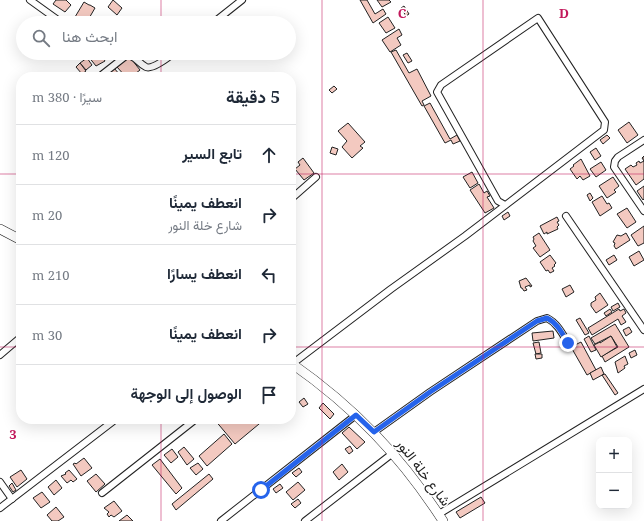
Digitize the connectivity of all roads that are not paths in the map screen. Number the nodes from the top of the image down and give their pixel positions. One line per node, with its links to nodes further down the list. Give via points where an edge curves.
1 (30, 0): 3 (street)
2 (242, 0): 4 (street)
3 (52, 16)
4 (222, 16)
5 (115, 60): 8 (street)
6 (138, 60): 7 (street, via 146,67)
7 (162, 60)
8 (104, 72)
9 (644, 140): 13 (street, via 618,157 614,167)
10 (316, 177): 11 (street)
11 (296, 195)
12 (506, 205): 12 (street, via 498,201 437,92 442,85 538,18 606,122 606,127); 21 (street)
13 (644, 211)
14 (566, 216): 17 (street)
15 (0, 229): 16 (street)
16 (16, 237)
17 (644, 330)
18 (16, 341): 20 (street)
19 (568, 343): 27 (street, via 552,321 547,318 537,321)
20 (0, 355)
21 (296, 359)
22 (296, 367): 24 (street, شارع خلة النور, via 332,393)
23 (644, 389): 34 (street)
24 (356, 415): 27 (street, شارع خلة النور); 35 (street)
25 (110, 424): 31 (street)
26 (190, 424): 30 (street)
27 (374, 432): 28 (street, شارع خلة النور)
28 (393, 452): 33 (street); 34 (street, شارع خلة النور)
29 (0, 482): 31 (street)
30 (102, 493)
31 (12, 499): 32 (street)
32 (0, 508)
33 (313, 518): 36 (street)
34 (441, 518)
35 (221, 521)
36 (305, 521)

